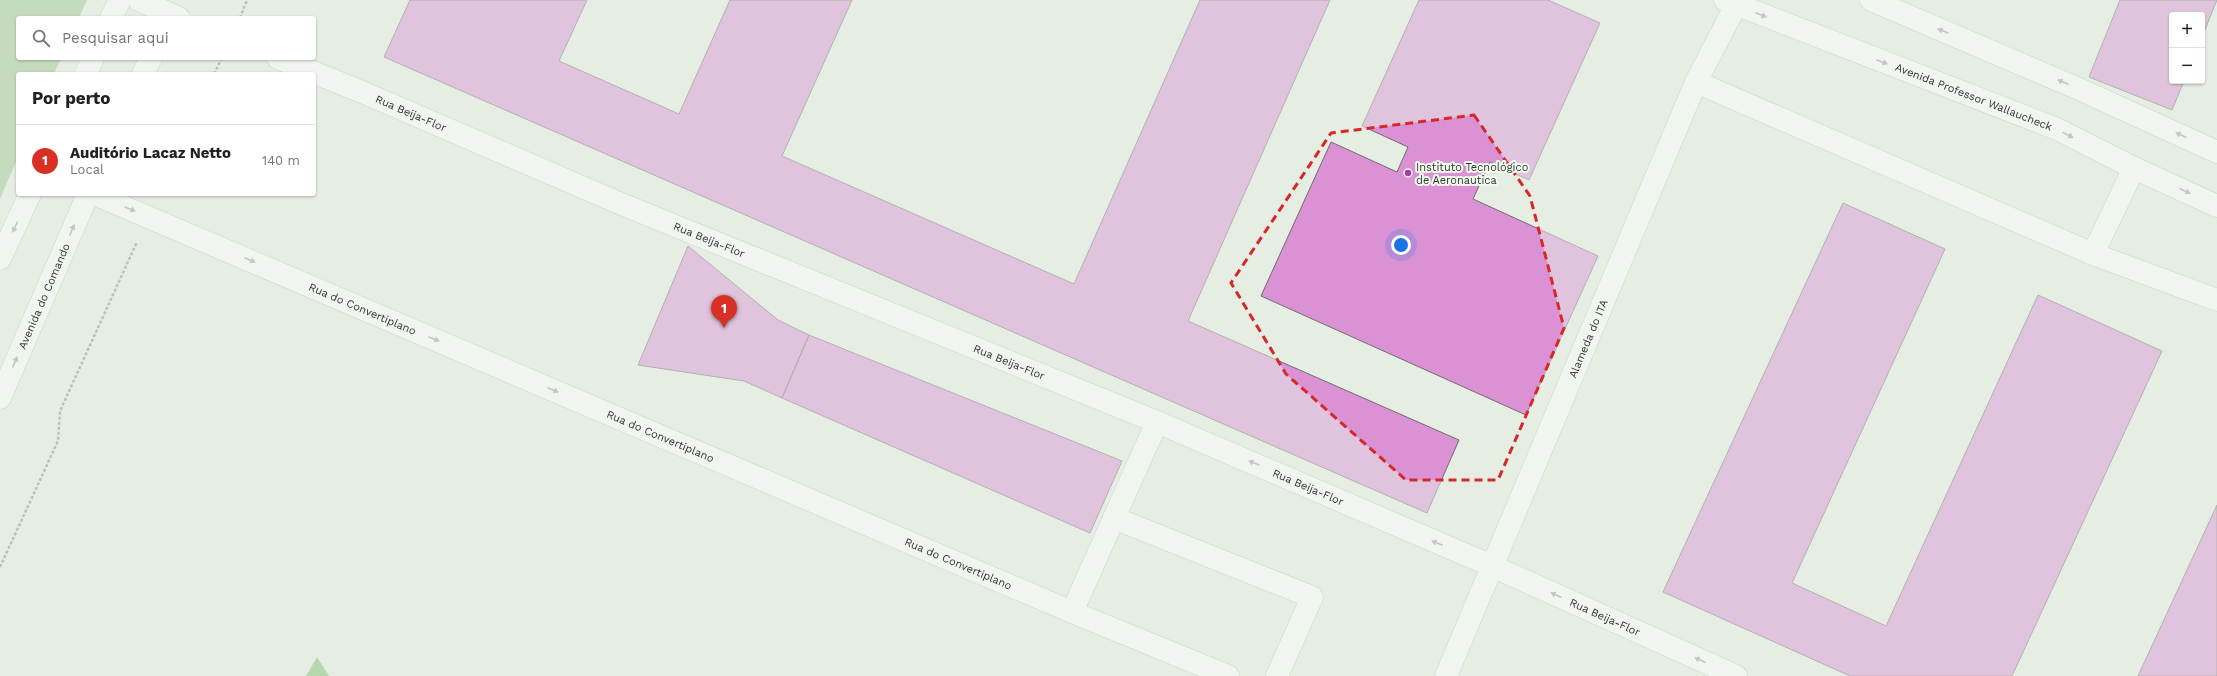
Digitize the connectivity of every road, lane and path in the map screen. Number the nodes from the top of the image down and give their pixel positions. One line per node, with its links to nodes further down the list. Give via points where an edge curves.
1 (120, 0): 7 (lane)
2 (139, 0): 6 (lane)
3 (247, 0): 8 (path)
4 (1730, 2): 18 (lane, Alameda do ITA); 20 (lane, Avenida Professor Wallaucheck, one-way to 20, via 2057,130)
5 (1879, 2): 19 (lane, one-way to 5)
6 (174, 13)
7 (113, 16)
8 (241, 16)
9 (92, 60): 13 (lane)
10 (150, 60): 14 (lane)
11 (221, 60): 15 (path)
12 (283, 60): 16 (lane, Rua Beija-Flor)
13 (87, 72)
14 (144, 72)
15 (215, 72)
16 (313, 72)
17 (316, 73): 30 (lane, Rua Beija-Flor, via 619,203)
18 (1696, 82): 26 (lane); 32 (lane, Alameda do ITA)
19 (2217, 152)
20 (2134, 168): 24 (lane, Avenida Professor Wallaucheck, one-way to 24); 26 (lane)
21 (29, 196): 27 (lane, one-way to 27)
22 (87, 196): 29 (lane, Avenida do Comando, one-way to 22)
23 (99, 196): 25 (lane, Rua do Convertiplano, one-way to 25)
24 (2217, 206)
25 (148, 217): 33 (path, via 60,411 58,441); 34 (lane, Rua do Convertiplano, one-way to 34)
26 (2093, 254): 28 (lane)
27 (0, 259)
28 (2217, 300)
29 (0, 398)
30 (1157, 422): 31 (lane); 32 (lane, Rua Beija-Flor, one-way to 30)
31 (1114, 518): 34 (lane); 36 (lane, via 1312,597)
32 (1492, 566): 37 (lane, Alameda do ITA); 38 (lane, Rua Beija-Flor, one-way to 32)
33 (0, 567)
34 (1072, 612): 35 (lane, Rua do Convertiplano)
35 (1228, 676)
36 (1277, 676)
37 (1446, 676)
38 (1736, 676)

